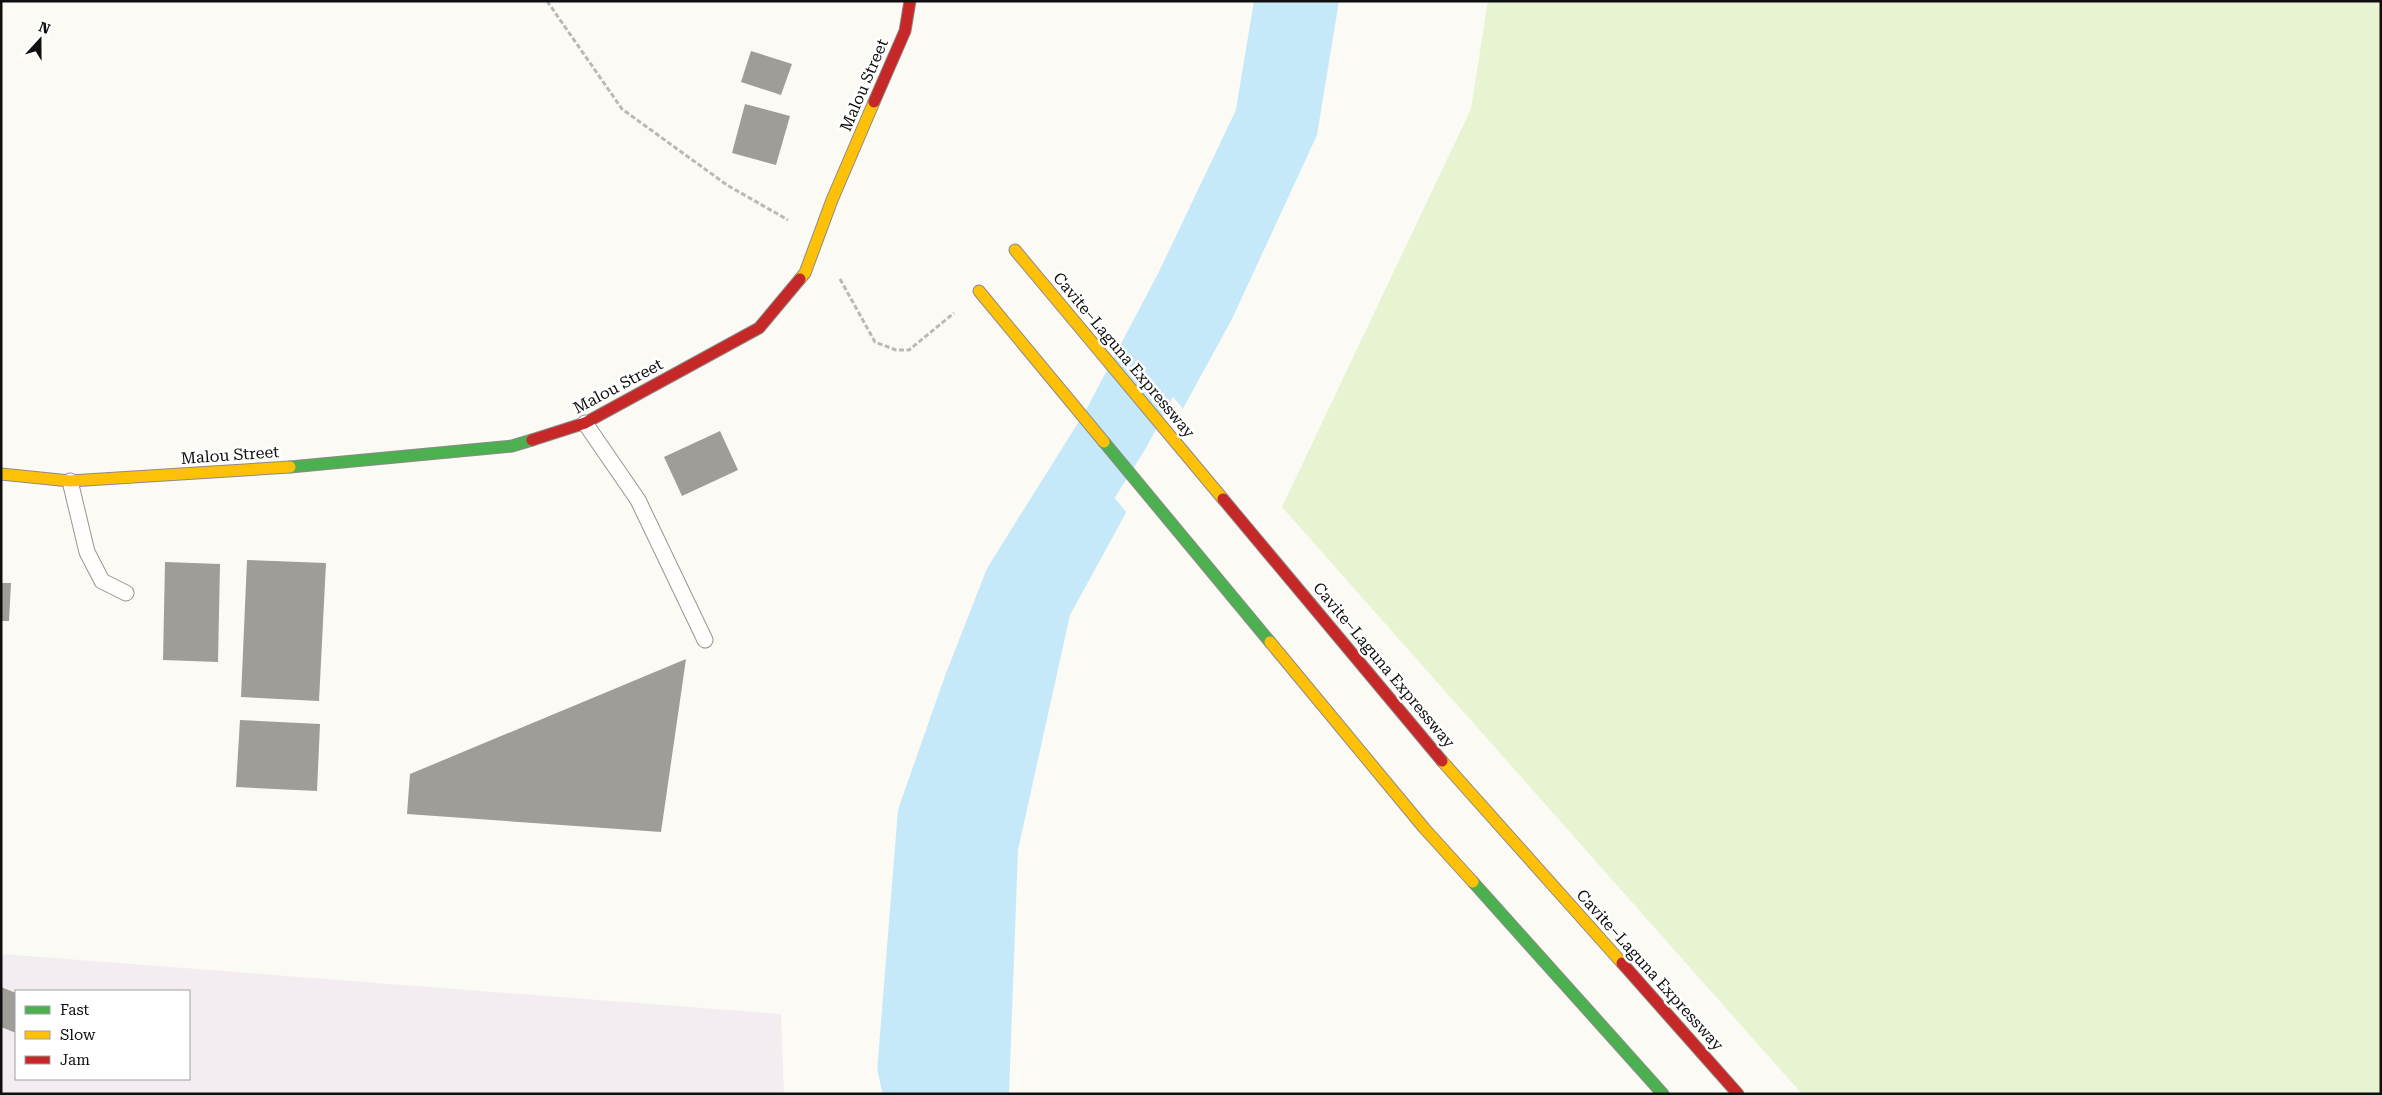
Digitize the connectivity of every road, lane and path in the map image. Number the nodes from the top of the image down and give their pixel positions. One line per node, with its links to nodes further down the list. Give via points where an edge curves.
1 (547, 1): 3 (path, via 622,109 727,185)
2 (910, 1): 3 (main road, Malou Street, via 905,31)
3 (818, 238): 5 (path, via 875,342 896,350 909,350); 6 (main road, Malou Street, via 805,273 759,328)
4 (1015, 250): 12 (main road, Cavite–Laguna Expressway, via 1456,777)
5 (980, 291): 11 (main road, via 1424,828)
6 (585, 423): 8 (main road, Malou Street, via 512,446 326,465); 10 (lane, via 638,500)
7 (1, 474): 8 (main road, Malou Street)
8 (70, 481): 9 (lane, via 87,552 102,581)
9 (126, 594)
10 (704, 640)
11 (1663, 1094)
12 (1738, 1094)

